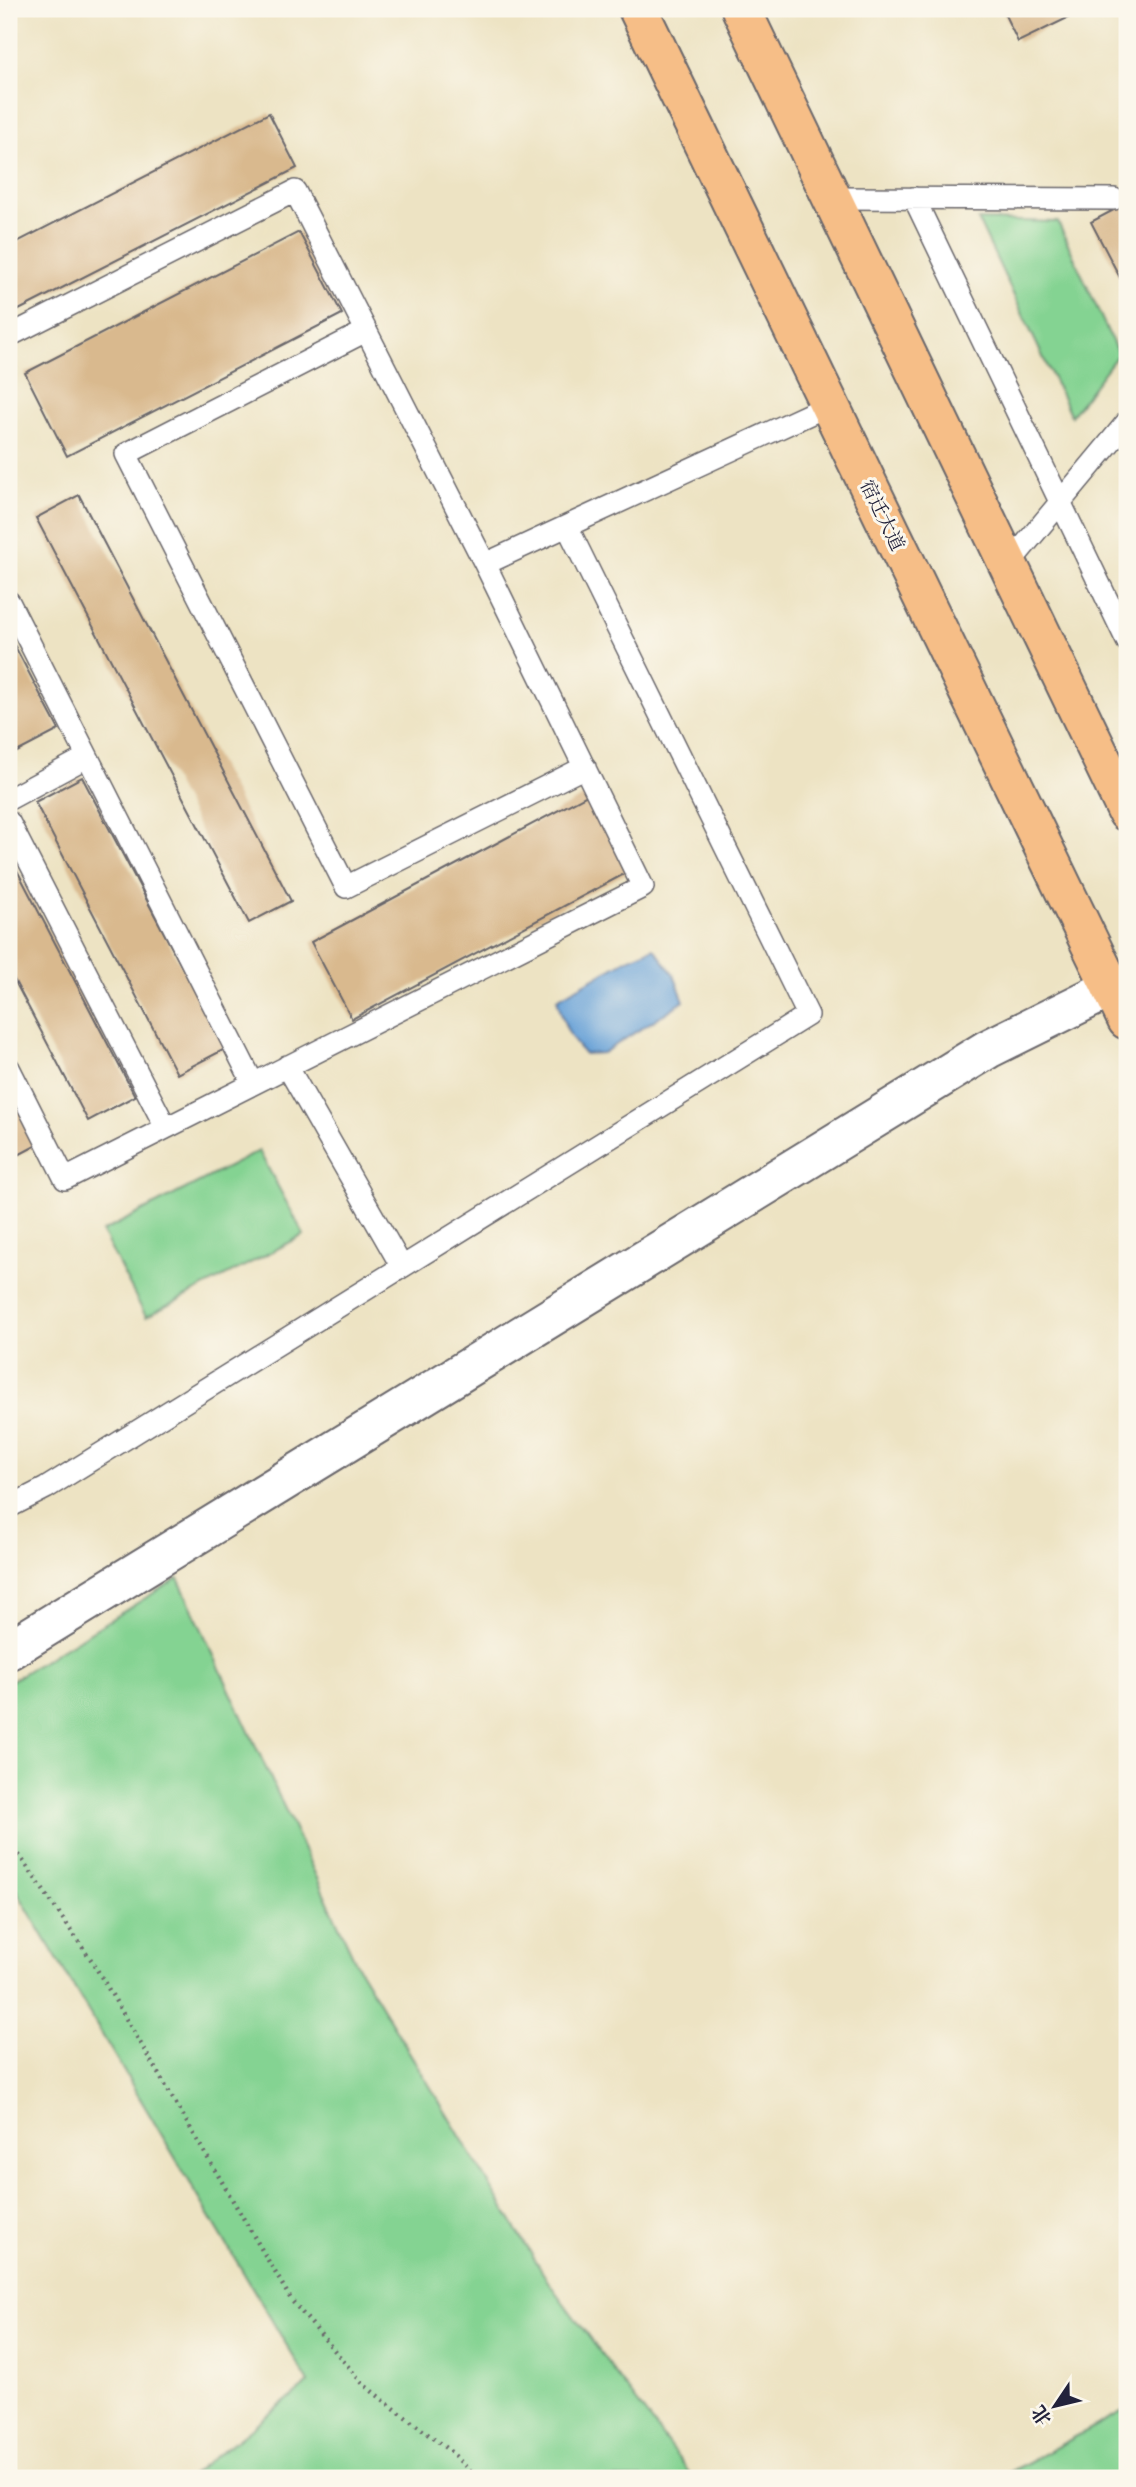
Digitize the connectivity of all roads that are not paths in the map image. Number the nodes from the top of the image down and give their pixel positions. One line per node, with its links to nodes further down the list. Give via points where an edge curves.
1 (638, 9): 8 (main road, 宿迁大道)
2 (741, 9): 3 (main road)
3 (832, 198): 4 (lane); 13 (main road)
4 (914, 198): 5 (lane); 10 (lane)
5 (1114, 199)
6 (366, 331): 7 (lane, via 295,191); 12 (lane); 17 (lane, via 126,454 346,887)
7 (9, 336)
8 (829, 405): 11 (lane); 21 (main road, 宿迁大道)
9 (1127, 422): 10 (lane)
10 (1061, 502): 13 (lane); 15 (lane)
11 (567, 526): 12 (lane); 26 (lane, via 808,1015)
12 (485, 564): 17 (lane)
13 (1008, 565): 19 (main road)
14 (9, 602): 16 (lane)
15 (1127, 641)
16 (87, 757): 18 (lane); 24 (lane)
17 (584, 767): 22 (lane, via 643,887)
18 (9, 799)
19 (1127, 812)
20 (9, 822): 25 (lane)
21 (1119, 1004): 28 (street, via 988,1049)
22 (287, 1066): 24 (lane); 26 (lane)
23 (9, 1068): 25 (lane, via 65,1179)
24 (253, 1083): 25 (lane)
25 (166, 1128)
26 (402, 1267): 27 (lane)
27 (9, 1507)
28 (9, 1650)

